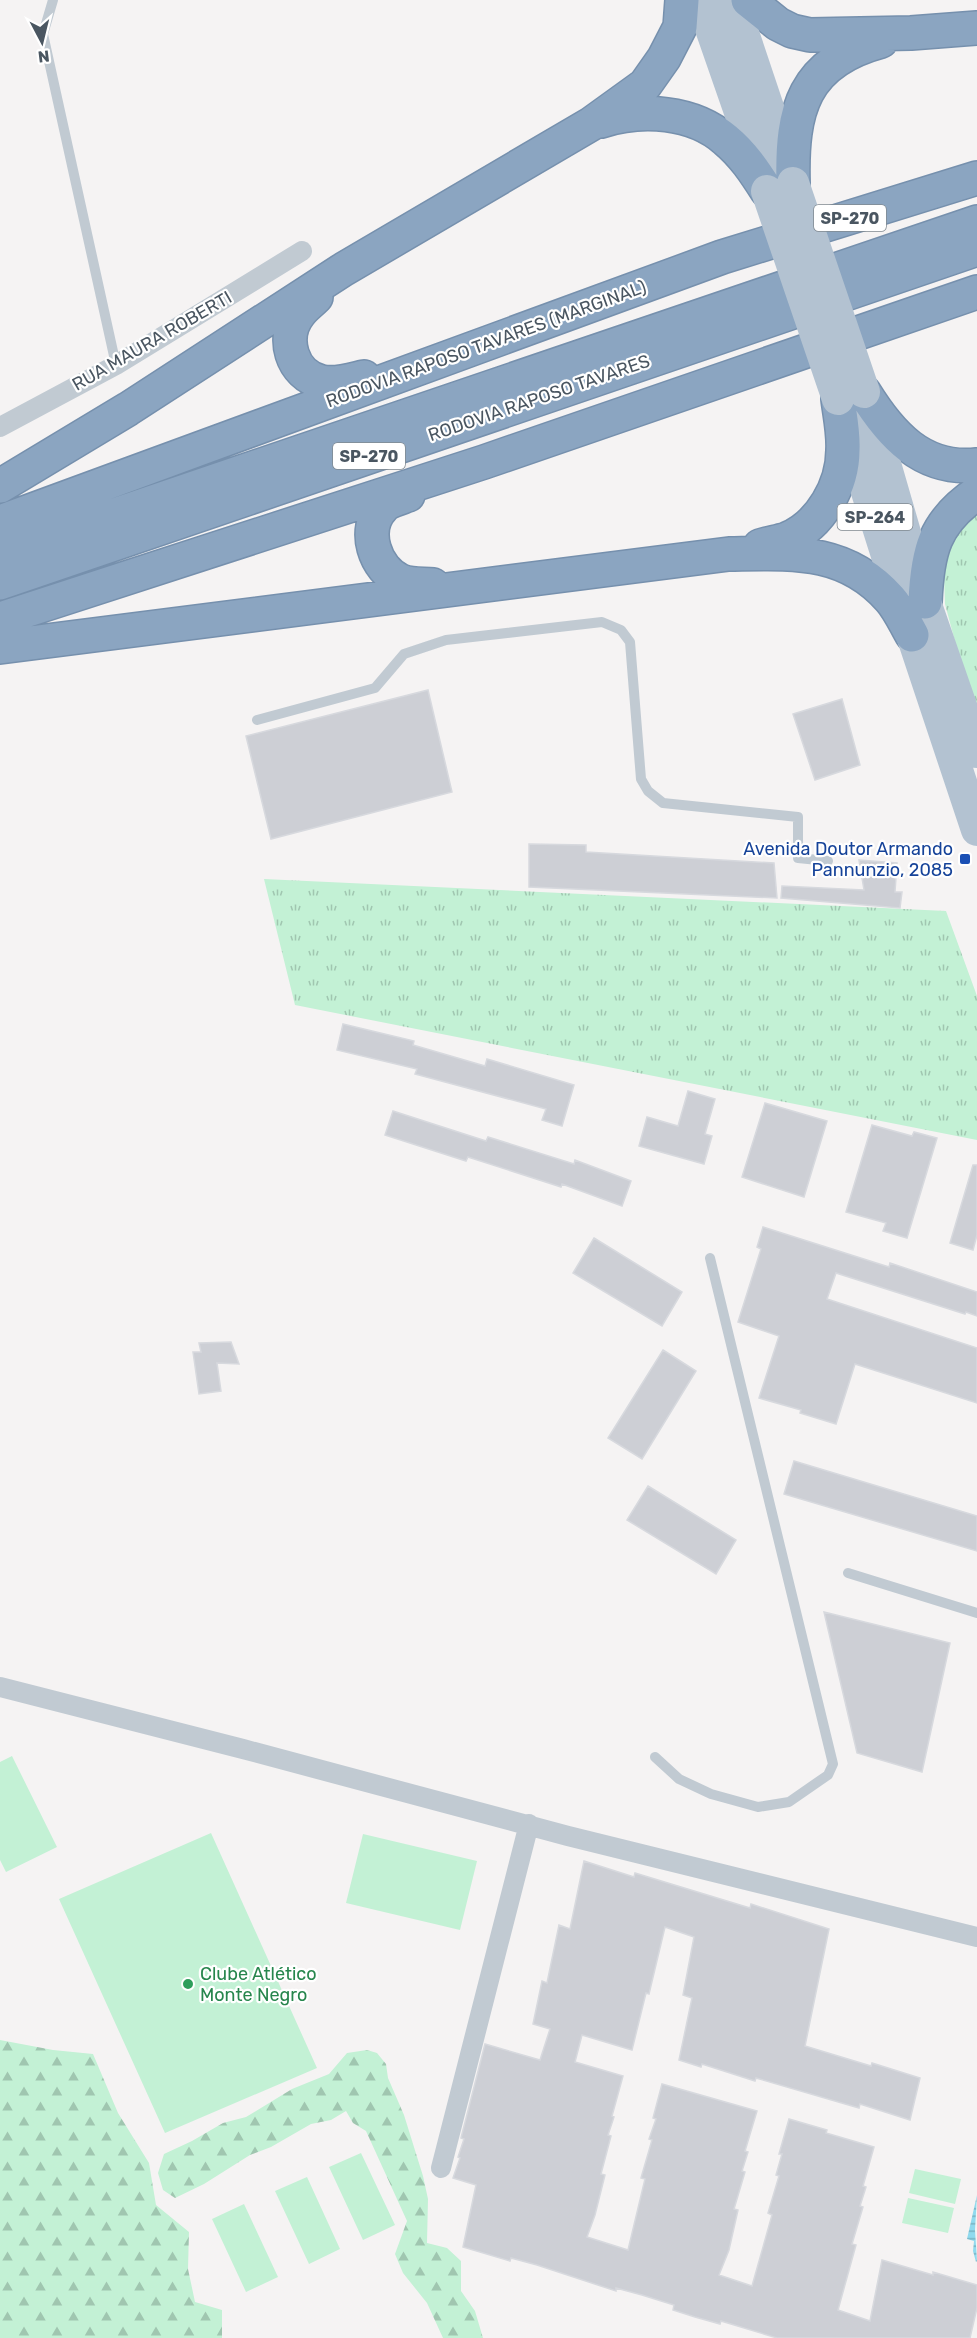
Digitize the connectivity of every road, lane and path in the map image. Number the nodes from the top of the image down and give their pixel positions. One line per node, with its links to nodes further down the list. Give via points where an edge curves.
1 (53, 0): 17 (lane, via 43,34)
2 (682, 0): 8 (highway, via 680,27 645,85)
3 (701, 0): 10 (main road, SP-264)
4 (732, 0): 10 (main road, SP-264)
5 (748, 0): 7 (highway, via 778,24 810,35)
6 (977, 28): 7 (highway)
7 (911, 33): 10 (highway, via 861,46 826,68 809,87 799,108)
8 (591, 124): 10 (highway, via 635,114 694,121 725,139 750,165); 14 (highway)
9 (977, 178): 16 (highway, RODOVIA RAPOSO TAVARES (MARGINAL) / SP-270, via 722,257)
10 (780, 187): 18 (main road, SP-264, bridge)
11 (977, 222): 25 (highway, RODOVIA RAPOSO TAVARES / SP-270)
12 (977, 249): 27 (highway, RODOVIA RAPOSO TAVARES / SP-270)
13 (302, 251): 17 (street, RUA MAURA ROBERTI)
14 (344, 269): 16 (highway, via 294,322 289,345 299,368 321,382 335,383); 22 (highway, via 129,409)
15 (977, 292): 20 (highway, SP-270)
16 (454, 357): 24 (highway, RODOVIA RAPOSO TAVARES (MARGINAL) / SP-270)
17 (116, 365): 19 (street, RUA MAURA ROBERTI)
18 (851, 395): 21 (highway, via 906,445 938,462); 26 (highway, via 842,464 822,512 802,531 787,538); 29 (main road, SP-264); 31 (main road, SP-264)
19 (0, 427)
20 (484, 462): 28 (highway, via 384,506 374,520 373,548 384,570 402,582); 30 (highway, SP-270)
21 (977, 465)
22 (0, 486)
23 (977, 493): 29 (highway, via 940,527 928,560)
24 (0, 522)
25 (0, 554)
26 (729, 554): 28 (highway); 31 (highway, via 810,554 831,560 879,588)
27 (0, 582)
28 (469, 588): 32 (highway)
29 (926, 602): 34 (main road)
30 (0, 619)
31 (912, 635): 35 (main road)
32 (0, 647)
33 (256, 720): 36 (lane, via 375,688 405,654 446,640 602,622 621,630 630,642 641,779 648,791 663,803 798,817 798,858)
34 (977, 752)
35 (977, 830)
36 (828, 861)
37 (710, 1258): 41 (lane, via 833,1764 828,1775 789,1802 758,1807 711,1794 679,1779)
38 (848, 1574): 39 (lane)
39 (977, 1613)
40 (0, 1687): 42 (street)
41 (655, 1757)
42 (529, 1824): 43 (street); 44 (street)
43 (977, 1937)
44 (441, 2168)

